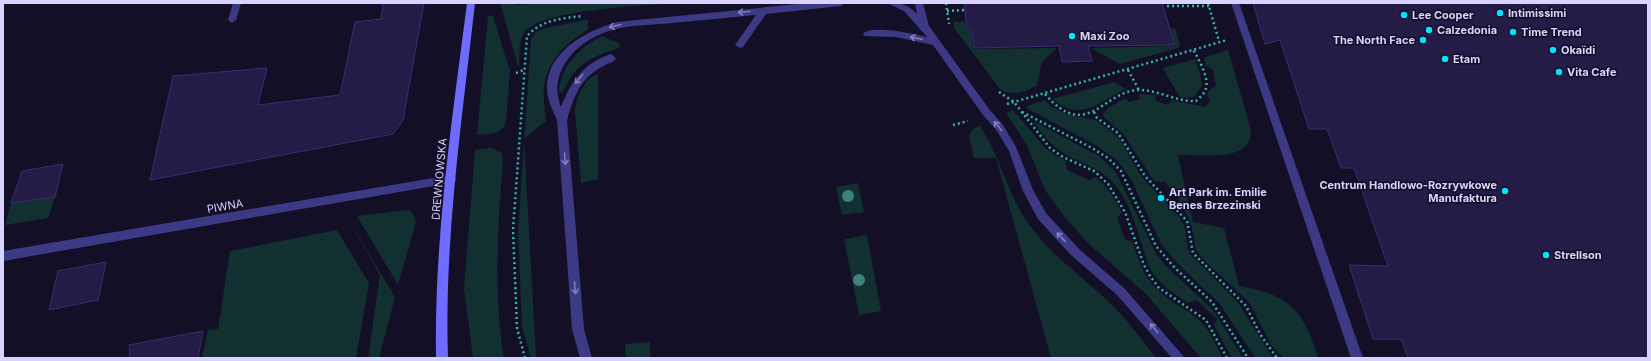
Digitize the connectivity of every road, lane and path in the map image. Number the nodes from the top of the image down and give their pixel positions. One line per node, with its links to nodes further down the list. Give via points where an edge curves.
1 (237, 3): 14 (street)
2 (471, 3): 30 (main road, DREWNOWSKA)
3 (841, 3): 7 (street)
4 (894, 3): 15 (street, via 907,9)
5 (919, 3): 15 (street)
6 (1235, 3): 17 (street)
7 (826, 4): 11 (street)
8 (1174, 4): 9 (path); 10 (path)
9 (1208, 4): 18 (path)
10 (1167, 6)
11 (764, 10): 20 (street); 29 (street, one-way to 29, via 626,24 605,28 592,35 568,52 556,71 552,87 553,97)
12 (965, 10): 13 (path)
13 (947, 11)
14 (232, 20)
15 (925, 27): 19 (street)
16 (867, 34): 19 (street, one-way to 16, via 896,34)
17 (1248, 39): 18 (path); 39 (street)
18 (1219, 41): 21 (path)
19 (936, 42): 35 (street, one-way to 19, via 1127,298 1075,252 1042,216 1028,192 1013,150 1004,134)
20 (740, 45)
21 (1193, 49): 23 (path); 25 (path, via 1206,81 1205,91 1198,99 1184,102)
22 (611, 58): 29 (street, one-way to 29, via 590,68 577,80 569,95)
23 (1128, 70): 25 (path); 26 (path)
24 (516, 73): 33 (path, via 524,70 513,230 517,328)
25 (1139, 90): 28 (path, via 1124,94)
26 (1045, 94): 27 (path, via 1014,102); 28 (path, via 1051,103 1071,113)
27 (1021, 112): 36 (path, via 1050,148 1094,171 1108,184 1126,212 1150,276 1159,288 1206,320); 37 (path, via 1097,151 1121,171 1156,246 1175,268 1212,302)
28 (1094, 112): 38 (path, via 1097,118 1118,133 1145,176 1187,221 1193,253 1246,306 1260,334)
29 (562, 120): 34 (street, one-way to 34, via 578,329)
30 (451, 179): 31 (street, PIWNA); 32 (main road, DREWNOWSKA, via 443,271)
31 (3, 256)
32 (442, 358)
33 (525, 358)
34 (586, 358)
35 (1179, 358)
36 (1227, 358)
37 (1248, 358)
38 (1278, 358)
39 (1357, 358)

